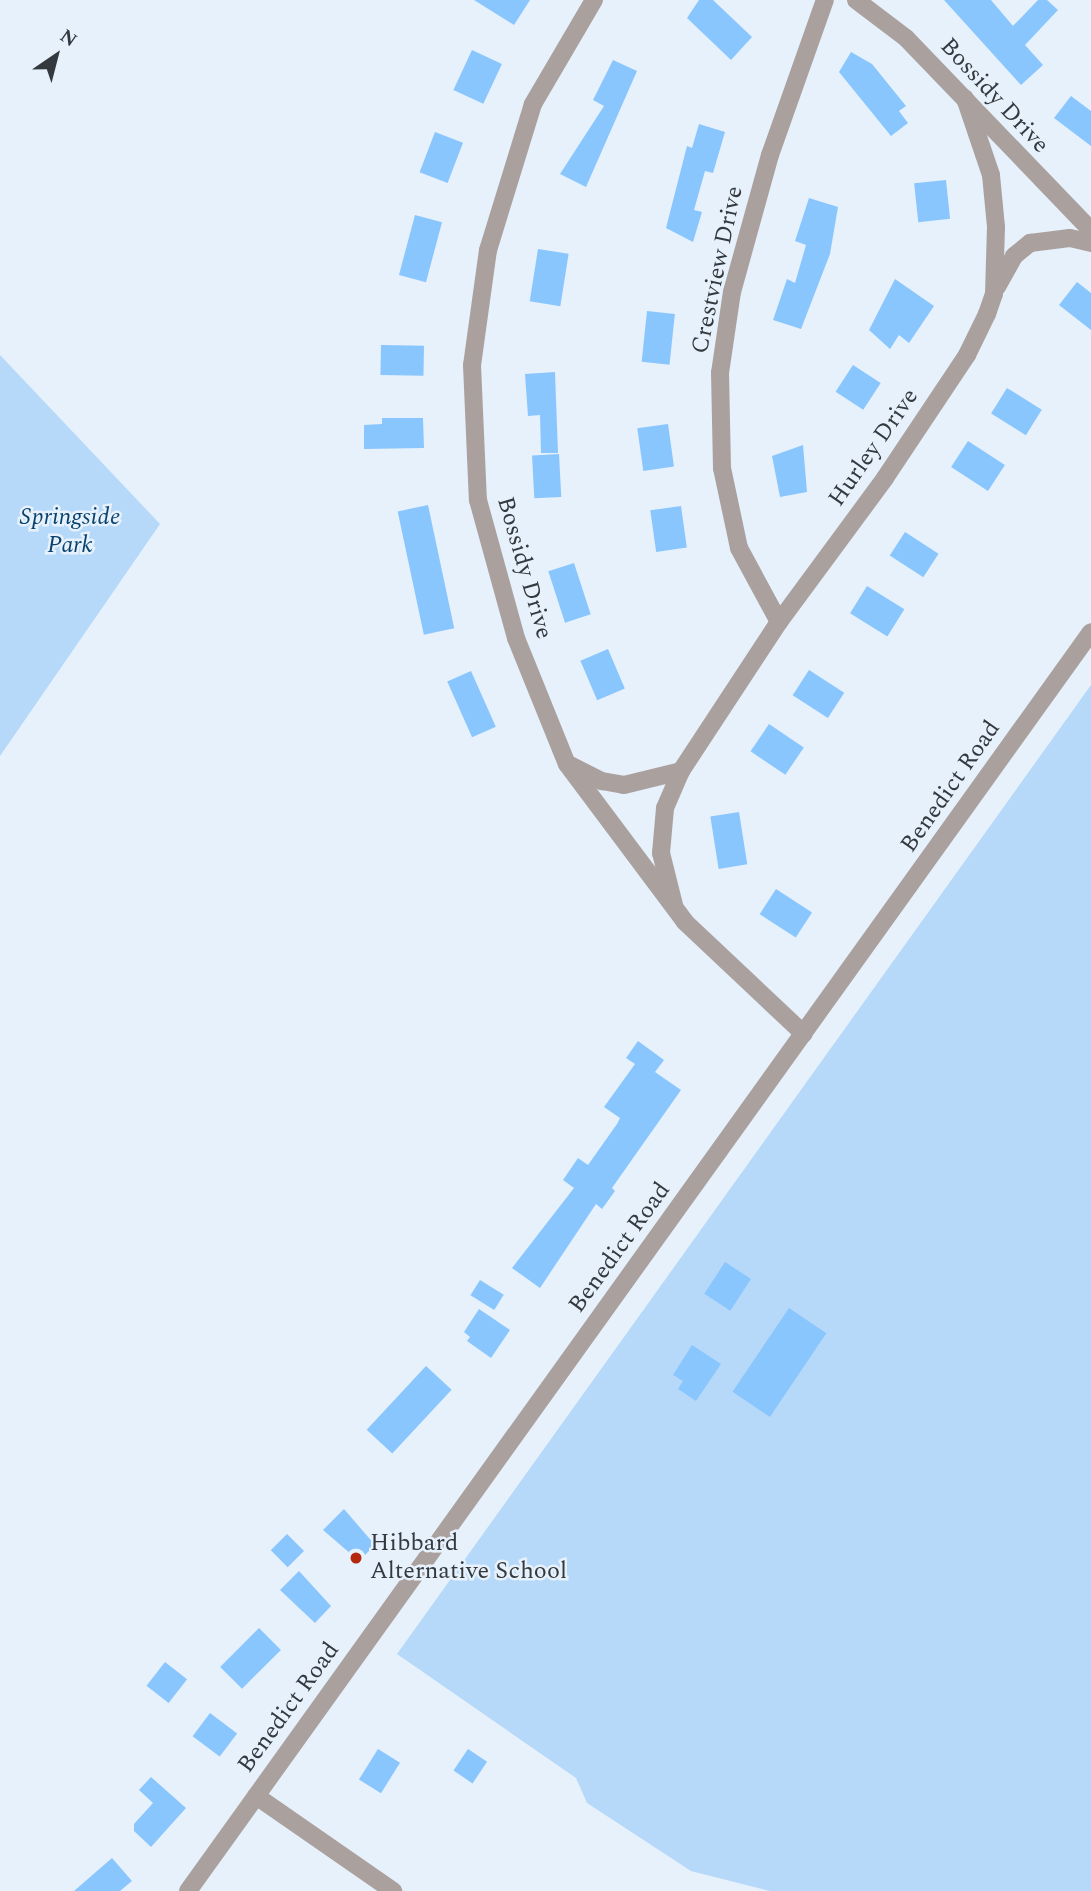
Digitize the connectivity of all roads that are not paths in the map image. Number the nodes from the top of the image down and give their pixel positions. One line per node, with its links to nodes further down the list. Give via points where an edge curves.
1 (594, 0): 10 (street, Bossidy Drive, via 533,104 513,162 488,250 472,365 478,500 516,638)
2 (825, 0): 8 (street, Crestview Drive, via 769,155 733,292 720,373 722,468 739,548)
3 (856, 0): 4 (street, Bossidy Drive, via 906,38)
4 (965, 98): 5 (street, Bossidy Drive); 7 (street, Hurley Drive, via 991,175)
5 (1091, 230)
6 (1091, 243): 7 (street, Hurley Drive, via 1070,238 1031,243 1014,256)
7 (994, 293): 8 (street, Hurley Drive, via 967,355)
8 (779, 622): 11 (street)
9 (1091, 632): 13 (street, Benedict Road)
10 (567, 764): 11 (street, via 602,781 624,785); 12 (street, Bossidy Drive)
11 (681, 771): 12 (street, via 665,808 661,853)
12 (675, 909): 13 (street, Bossidy Drive)
13 (804, 1034): 14 (street, Benedict Road)
14 (256, 1796): 15 (street, Benedict Road); 16 (street)
15 (188, 1891)
16 (393, 1891)

